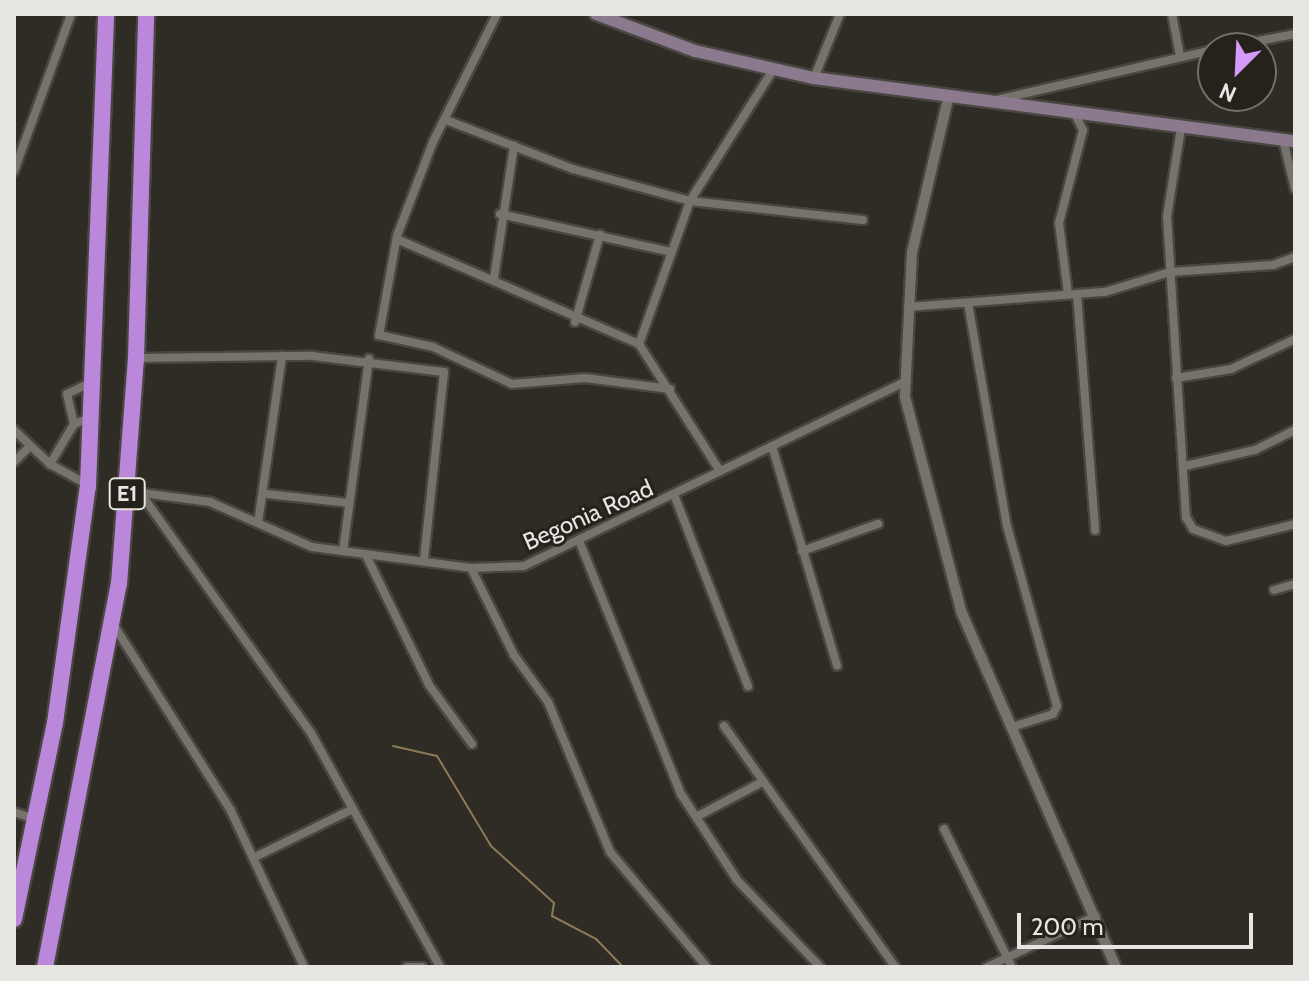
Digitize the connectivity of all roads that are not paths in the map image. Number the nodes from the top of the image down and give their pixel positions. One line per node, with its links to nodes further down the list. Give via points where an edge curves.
1 (71, 14): 19 (street)
2 (106, 14): 40 (highway, E1)
3 (146, 14): 37 (highway, E1)
4 (497, 14): 15 (street)
5 (596, 14): 10 (main road, via 695,51)
6 (840, 14): 11 (street)
7 (1172, 14): 9 (street)
8 (1197, 53): 9 (street)
9 (1180, 56): 13 (street)
10 (773, 70): 11 (main road); 21 (street)
11 (814, 78): 12 (main road)
12 (948, 99): 13 (main road); 32 (street, via 912,252)
13 (982, 104): 14 (main road)
14 (1076, 116): 16 (main road); 30 (street, via 1083,130 1059,223)
15 (446, 120): 18 (street); 25 (street)
16 (1181, 128): 17 (main road); 28 (street, via 1167,216)
17 (1289, 141): 20 (street)
18 (514, 145): 21 (street); 22 (street)
19 (14, 171)
20 (1294, 185)
21 (690, 201): 23 (street); 26 (street)
22 (500, 214): 24 (street); 29 (street)
23 (863, 220)
24 (600, 235): 26 (street); 33 (street)
25 (399, 240): 29 (street); 42 (street, via 378,330 384,338 433,347 512,384 585,378)
26 (671, 252): 35 (street)
27 (1295, 257): 28 (street, via 1248,268)
28 (1170, 272): 30 (street, via 1150,283); 39 (street)
29 (494, 278): 33 (street)
30 (1073, 294): 31 (street); 61 (street)
31 (968, 303): 32 (street); 74 (street, via 1007,526 1057,706 1053,714)
32 (908, 307): 41 (street)
33 (575, 322): 35 (street)
34 (1295, 339): 39 (street, via 1231,369)
35 (639, 344): 42 (street)
36 (282, 356): 37 (street); 38 (street); 55 (street)
37 (136, 359): 54 (highway, E1)
38 (369, 359): 57 (street); 66 (street, via 445,374)
39 (1176, 378): 51 (street)
40 (95, 381): 43 (highway, E1); 44 (street, via 69,389)
41 (905, 382): 47 (street, Begonia Road); 74 (street, via 961,611)
42 (670, 389): 52 (street)
43 (92, 417): 44 (street); 53 (highway, E1)
44 (74, 424): 50 (street)
45 (14, 430): 48 (street)
46 (1295, 430): 51 (street, via 1255,450)
47 (772, 446): 52 (street, Begonia Road); 64 (street)
48 (29, 447): 49 (street); 50 (street)
49 (14, 462)
50 (50, 464): 53 (street)
51 (1185, 466): 60 (street, via 1193,529 1226,541)
52 (720, 471): 56 (street, Begonia Road)
53 (88, 486): 80 (highway, E1)
54 (133, 491): 58 (street, Begonia Road, via 210,502); 70 (highway, E1); 77 (street, via 311,733)
55 (267, 494): 57 (street); 58 (street)
56 (675, 497): 62 (street, Begonia Road); 72 (street)
57 (348, 503): 63 (street)
58 (258, 523): 63 (street, Begonia Road, via 299,544)
59 (878, 524): 64 (street)
60 (1295, 524)
61 (1095, 530)
62 (580, 543): 67 (street, Begonia Road, via 538,564); 79 (street, via 639,680 658,750)
63 (343, 551): 65 (street, Begonia Road)
64 (802, 551): 71 (street)
65 (366, 555): 66 (street, Begonia Road); 75 (street, via 429,685)
66 (424, 560): 67 (street, Begonia Road)
67 (471, 568): 92 (street, via 514,655 548,702 610,852)
68 (1295, 584): 69 (street)
69 (1274, 590)
70 (113, 624): 82 (street); 87 (highway, E1)
71 (837, 666)
72 (748, 686)
73 (724, 726): 76 (street)
74 (1012, 727): 84 (street)
75 (472, 744)
76 (762, 782): 79 (street); 94 (street)
77 (353, 809): 82 (street); 91 (street)
78 (14, 812): 80 (street)
79 (696, 817): 93 (street, via 737,880)
80 (37, 820): 83 (highway, E1)
81 (944, 829): 86 (street)
82 (253, 858): 88 (street)
83 (18, 877): 85 (highway, E1)
84 (1097, 916): 86 (street); 97 (street)
85 (14, 919)
86 (1012, 955): 95 (street); 96 (street)
87 (45, 967)
88 (304, 967)
89 (407, 967): 90 (street)
90 (422, 967)
91 (440, 967)
92 (707, 967)
93 (820, 967)
94 (895, 967)
95 (987, 967)
96 (1012, 967)
97 (1116, 967)

